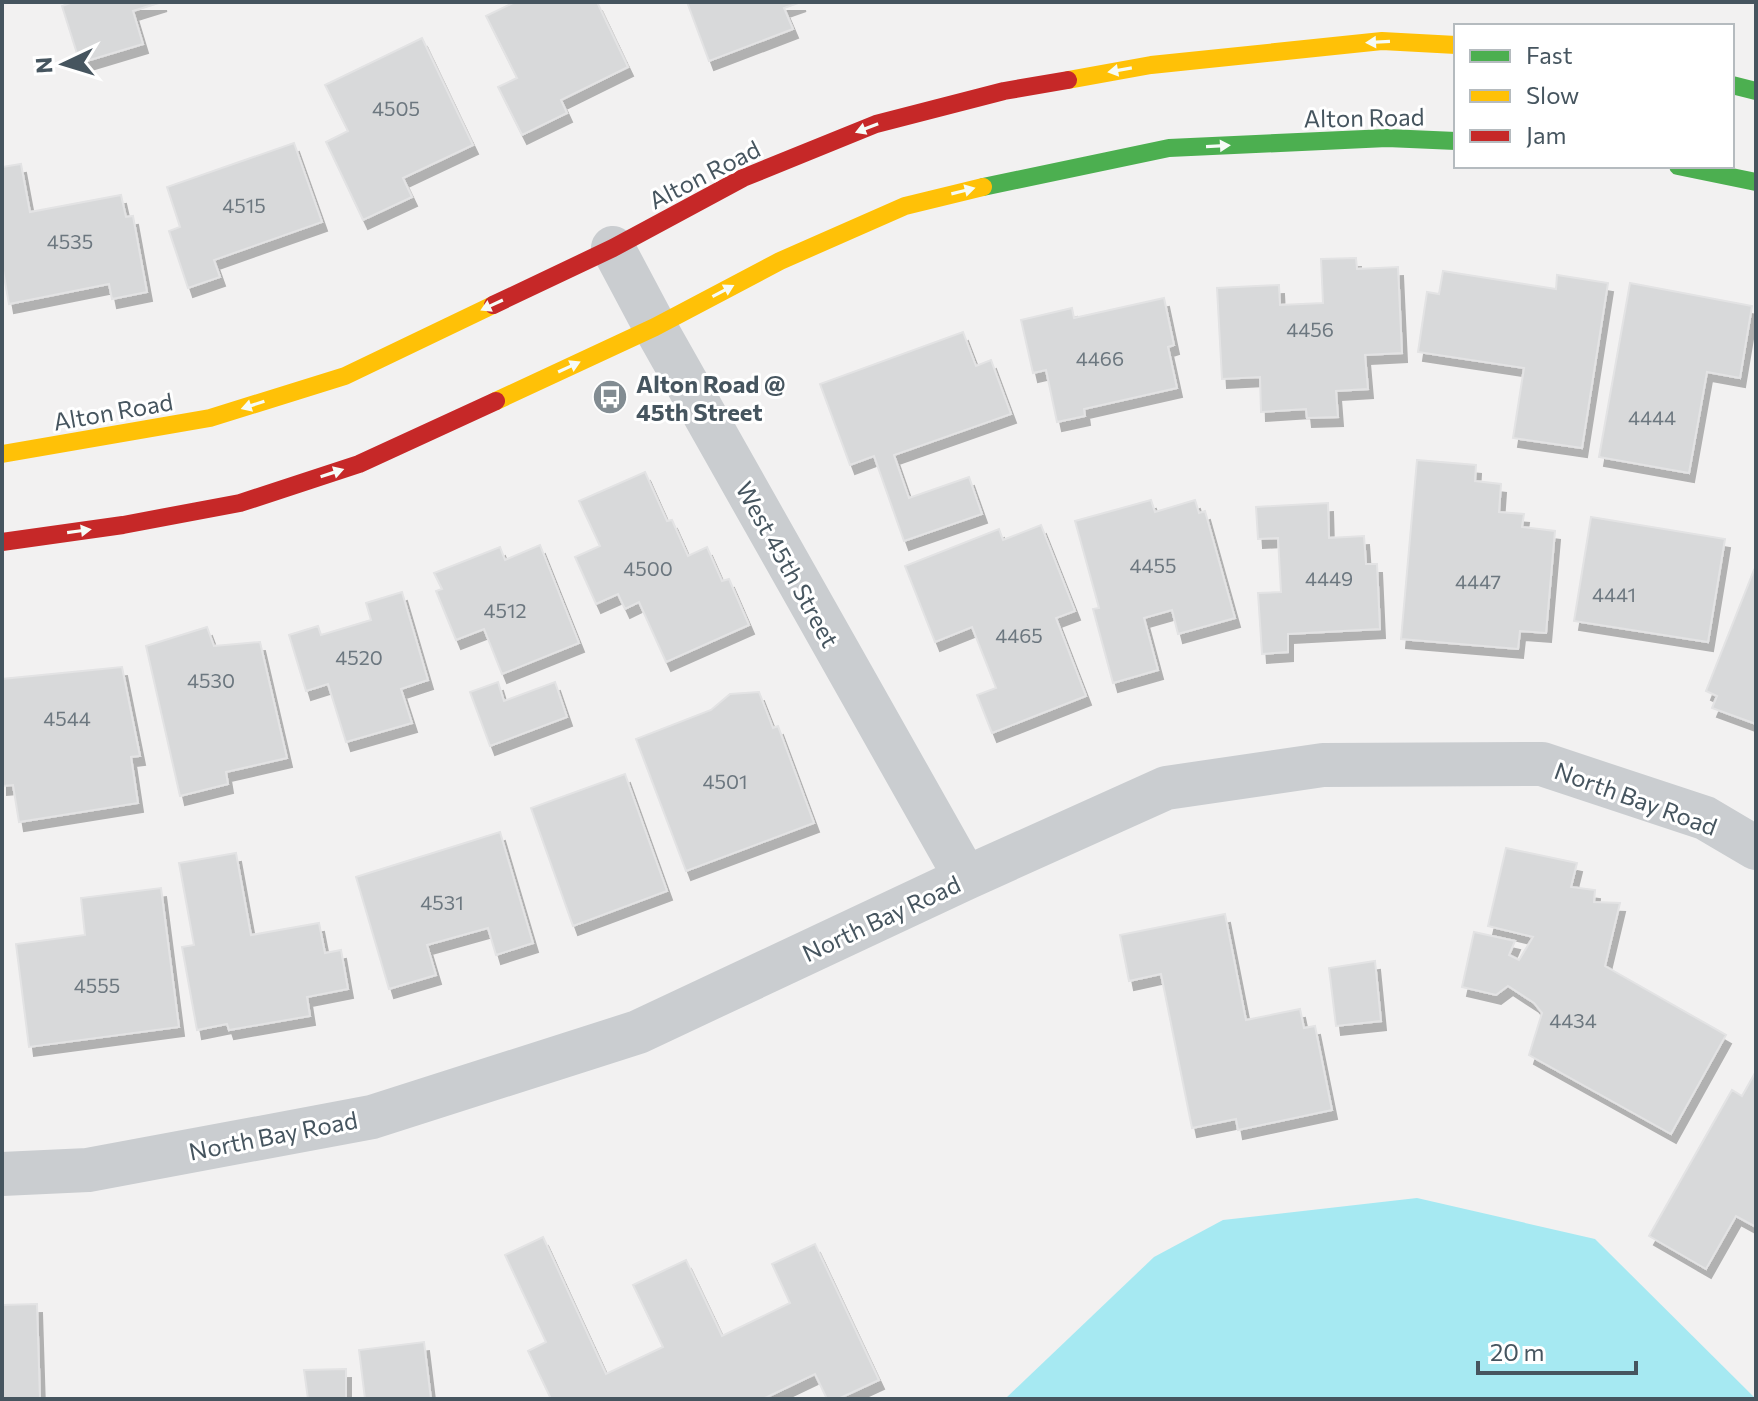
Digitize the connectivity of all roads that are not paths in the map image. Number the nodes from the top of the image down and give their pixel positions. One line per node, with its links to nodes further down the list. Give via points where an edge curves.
1 (1454, 45): 7 (main road, Alton Road, one-way to 7, via 1382,41 1151,65 1004,91 876,124 743,178)
2 (1734, 86): 3 (main road)
3 (1756, 91)
4 (1454, 141): 8 (main road, Alton Road, one-way to 4, via 780,261 905,206 1026,176 1169,148 1387,138)
5 (1688, 168): 6 (main road)
6 (1756, 182)
7 (613, 248): 8 (street, West 45th Street); 9 (main road, Alton Road, one-way to 9, via 345,376 210,418)
8 (655, 327): 10 (main road, Alton Road, one-way to 8, via 240,503 330,474); 12 (street, West 45th Street)
9 (2, 454)
10 (2, 542)
11 (1756, 848): 12 (street, North Bay Road, via 1705,818 1542,764 1323,765 1166,788)
12 (966, 878): 13 (street, North Bay Road, via 638,1032 372,1117 88,1170)
13 (2, 1174)

